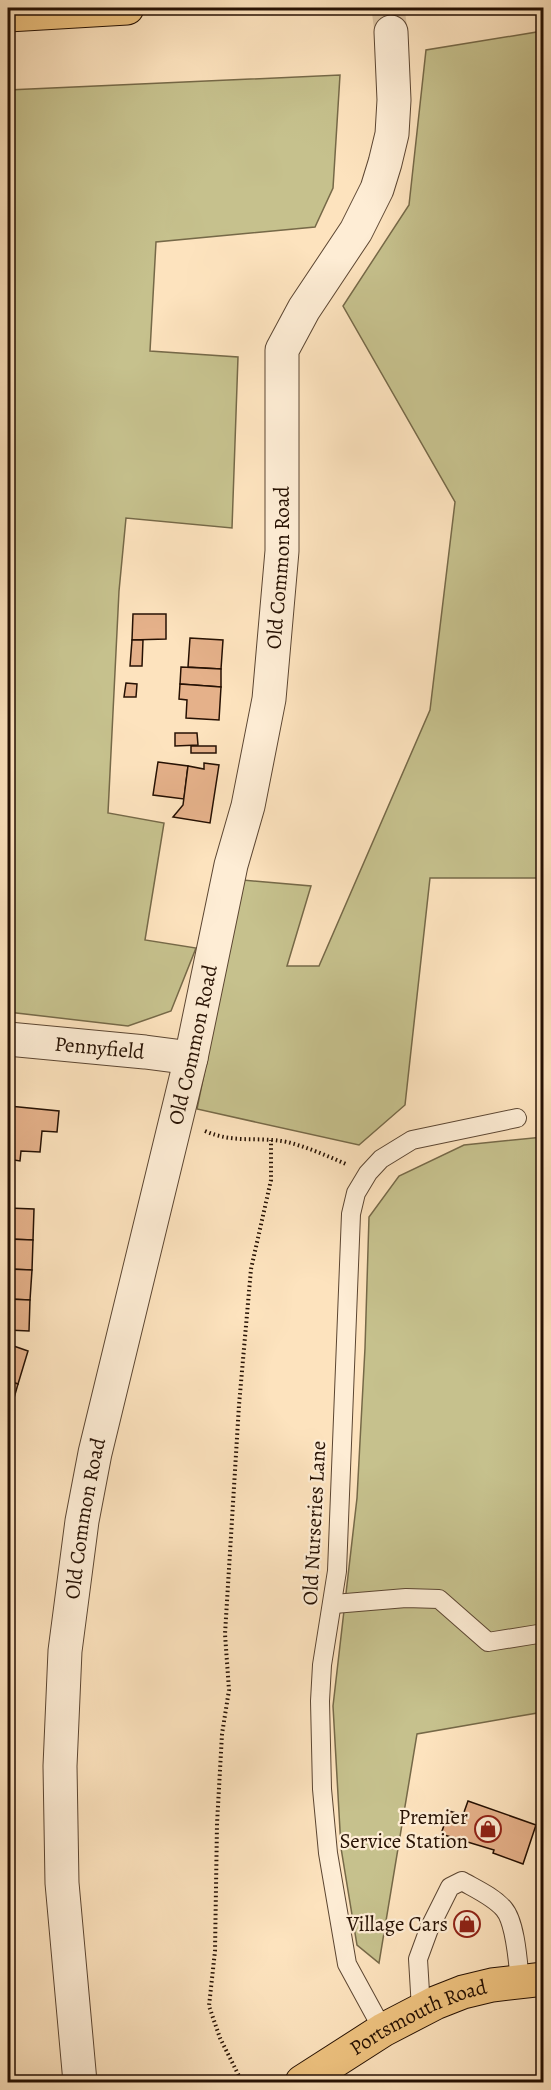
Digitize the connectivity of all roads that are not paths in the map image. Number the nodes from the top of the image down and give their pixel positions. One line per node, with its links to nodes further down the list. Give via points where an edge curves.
1 (128, 8): 2 (main road)
2 (8, 15)
3 (391, 32): 5 (street, Old Common Road, via 392,134 377,189 356,231 282,350 282,551 269,699)
4 (8, 1039): 5 (street, Pennyfield)
5 (191, 1058): 13 (street, Old Common Road, via 95,1453 65,1651 60,1766 62,1883)
6 (517, 1118): 7 (lane, Old Nurseries Lane, via 412,1140 381,1159 356,1193 348,1248)
7 (333, 1604): 8 (lane, via 439,1599 488,1642); 11 (lane, Old Nurseries Lane, via 320,1701 328,1853 347,1964)
8 (543, 1633)
9 (532, 1981): 10 (main road, Portsmouth Road, via 463,1992); 10 (lane, via 505,1910 462,1881 450,1887 418,1959)
10 (421, 2009): 11 (main road, Portsmouth Road)
11 (383, 2030): 12 (main road, Portsmouth Road)
12 (308, 2080)
13 (80, 2082)

